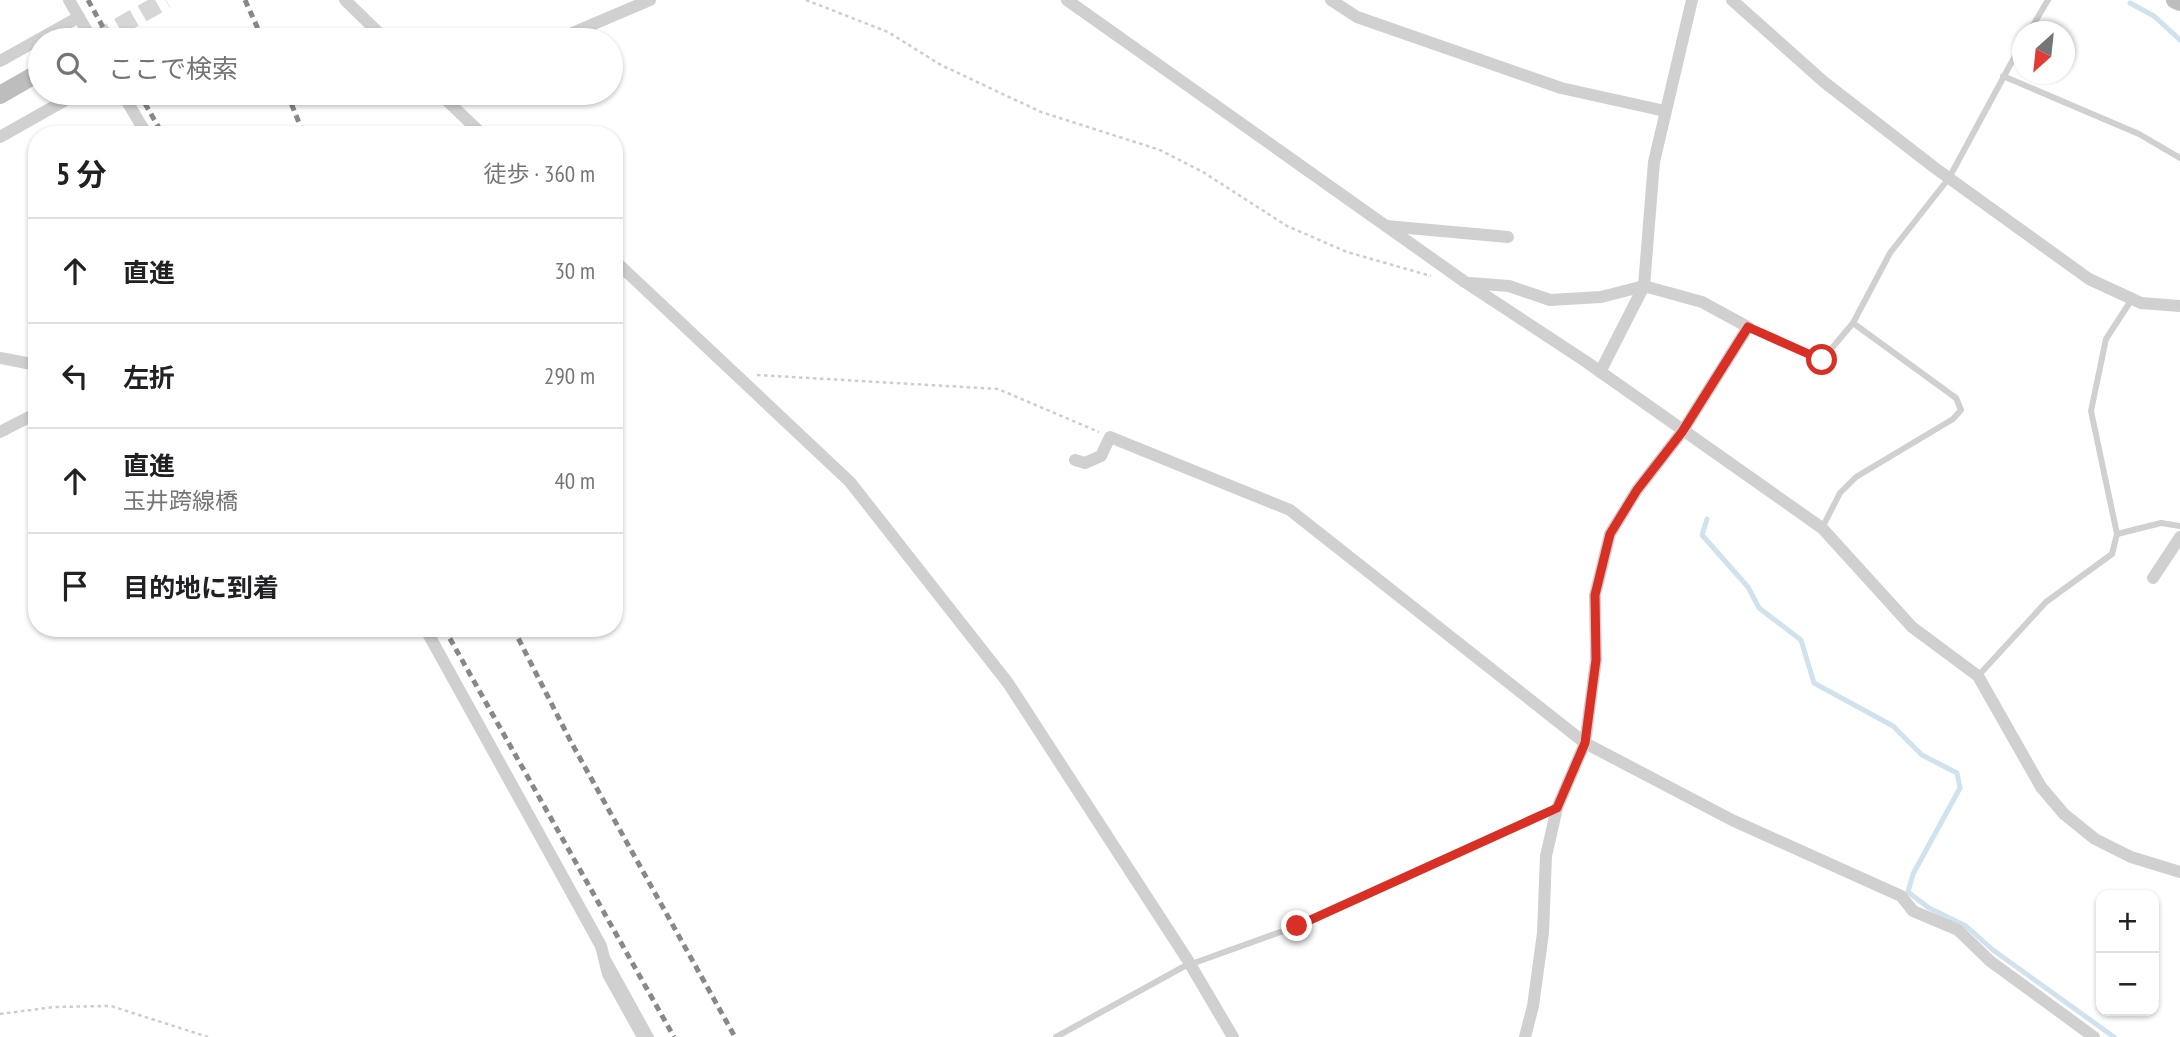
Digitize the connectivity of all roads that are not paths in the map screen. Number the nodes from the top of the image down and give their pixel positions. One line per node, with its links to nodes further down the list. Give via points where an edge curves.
1 (69, 0): 9 (street)
2 (345, 0): 13 (street)
3 (650, 0): 14 (street)
4 (1067, 0): 30 (street)
5 (1331, 0): 24 (street, via 1357,17 1561,88)
6 (1692, 0): 24 (street)
7 (1732, 0): 29 (street, via 1824,82)
8 (2048, 0): 10 (lane)
9 (79, 17): 11 (street); 12 (street)
10 (2036, 21)
11 (59, 28)
12 (85, 28)
13 (374, 28)
14 (584, 28)
15 (28, 45): 17 (street)
16 (2012, 60): 18 (lane)
17 (0, 61)
18 (2003, 76): 28 (lane, via 2139,134); 29 (lane)
19 (28, 79): 20 (street)
20 (0, 95)
21 (57, 105): 27 (street)
22 (129, 105): 25 (street)
23 (453, 105): 26 (street)
24 (1665, 111): 34 (street, via 1654,162)
25 (142, 126)
26 (473, 126)
27 (0, 137)
28 (2180, 158)
29 (1949, 178): 35 (street, via 2089,279); 37 (lane, via 1890,253)
30 (1385, 226): 31 (street); 33 (street)
31 (1508, 237)
32 (623, 269): 60 (street, via 849,482 1008,683 1187,958)
33 (1465, 282): 34 (street, via 1509,286 1550,300 1601,297); 41 (street)
34 (1644, 286): 38 (street, via 1702,302); 41 (street)
35 (2132, 299): 36 (street); 48 (lane, via 2106,339 2091,411)
36 (2180, 306)
37 (1853, 323): 38 (lane, via 1822,360); 47 (lane, via 1956,398 1961,410 1856,477 1840,493)
38 (1748, 327): 44 (street)
39 (0, 358): 40 (street)
40 (28, 363)
41 (1600, 372): 44 (street)
42 (28, 418): 43 (street)
43 (0, 432)
44 (1682, 432): 47 (street); 53 (street, via 1610,534 1595,595 1596,660)
45 (1075, 460): 53 (street, via 1085,463 1101,456 1110,437 1290,510)
46 (2180, 526): 48 (lane, via 2161,523)
47 (1822, 528): 52 (street, via 1912,626)
48 (2117, 534): 52 (lane, via 2112,554 2046,602)
49 (2180, 537): 50 (street)
50 (2153, 578)
51 (430, 637): 56 (street)
52 (1978, 676): 55 (street, via 2041,787 2064,814 2095,839 2131,857)
53 (1585, 743): 54 (street); 62 (street, via 1732,820 1901,896 1913,911 1958,930 1990,961)
54 (1557, 808): 59 (lane, bridge, via 1297,926 1183,967); 61 (street, via 1546,856 1543,933)
55 (2180, 872)
56 (601, 946): 57 (street, via 608,974); 58 (lane)
57 (643, 1037)
58 (651, 1037)
59 (1056, 1037)
60 (1233, 1037)
61 (1525, 1037)
62 (2094, 1037)

